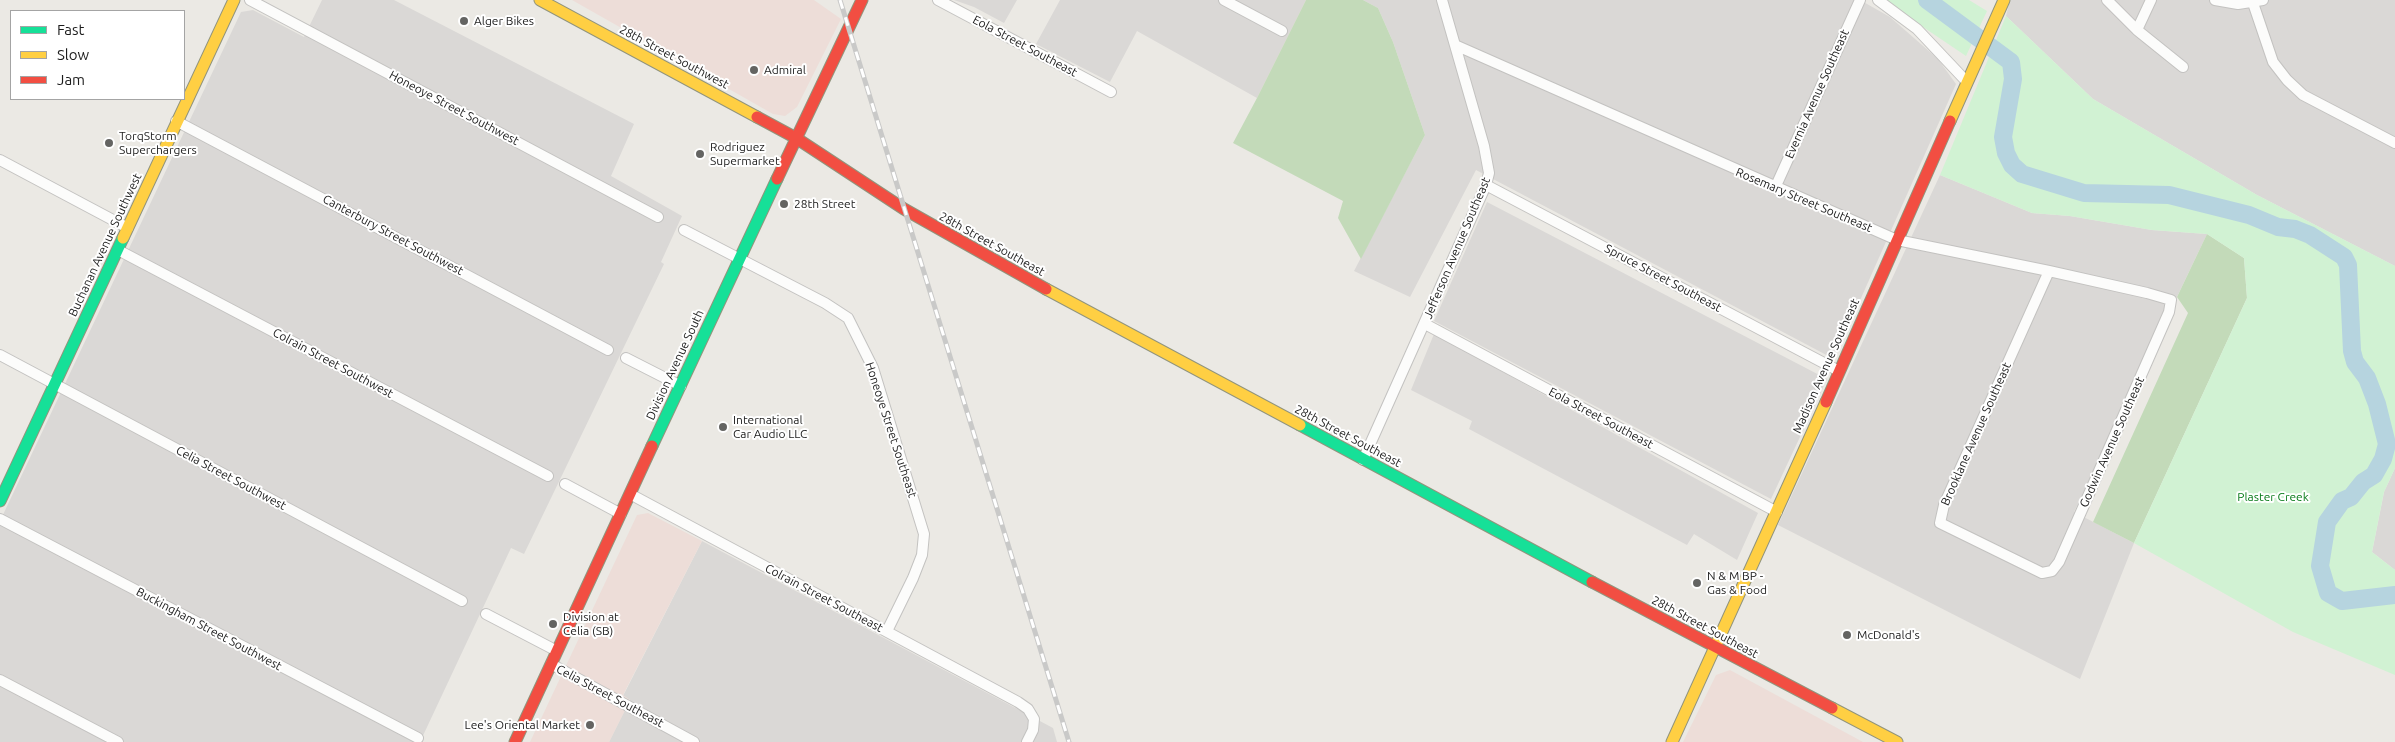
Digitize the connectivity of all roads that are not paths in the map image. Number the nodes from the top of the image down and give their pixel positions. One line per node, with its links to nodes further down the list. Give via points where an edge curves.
1 (234, 0): 21 (main road, Buchanan Avenue Southwest)
2 (250, 0): 27 (street, Honeoye Street Southwest)
3 (540, 0): 22 (main road, 28th Street Southwest)
4 (862, 0): 22 (main road, Division Avenue South)
5 (938, 0): 20 (street, Eola Street Southeast)
6 (1224, 0): 16 (street)
7 (1442, 0): 17 (street, Jefferson Avenue Southeast)
8 (1860, 0): 26 (street, Evernia Avenue Southeast)
9 (1878, 0): 19 (street, via 1917,29)
10 (2004, 0): 19 (main road, Madison Avenue Southeast)
11 (2107, 0): 15 (street)
12 (2151, 0): 15 (street)
13 (2215, 0): 14 (street, via 2238,4)
14 (2258, 1): 23 (street, via 2271,56 2287,80 2303,95)
15 (2137, 30): 18 (street)
16 (1282, 31)
17 (1455, 45): 25 (street, Jefferson Avenue Southeast, via 1484,146 1489,173); 26 (street, Rosemary Street Southeast)
18 (2182, 67)
19 (1968, 82): 30 (main road, Madison Avenue Southeast)
20 (1111, 92)
21 (176, 121): 28 (main road, Buchanan Avenue Southwest); 36 (street, Canterbury Street Southwest)
22 (796, 138): 32 (main road, Division Avenue South); 42 (main road, 28th Street Southeast, via 962,244)
23 (2395, 144)
24 (0, 160): 28 (street)
25 (1486, 185): 35 (street, Jefferson Avenue Southeast); 39 (street, Spruce Street Southeast)
26 (1775, 188): 30 (street, Rosemary Street Southeast)
27 (658, 217)
28 (128, 228): 31 (main road, Buchanan Avenue Southwest)
29 (684, 230): 32 (street)
30 (1897, 240): 33 (street, Rosemary Street Southeast); 39 (main road, Madison Avenue Southeast)
31 (118, 250): 40 (main road, Buchanan Avenue Southwest); 43 (street, Colrain Street Southwest)
32 (738, 259): 41 (main road, Division Avenue South); 53 (street, Honeoye Street Southeast, via 848,318 872,368 924,534 919,563)
33 (2049, 271): 34 (street, Rosemary Street Southeast); 50 (street, Brooklane Avenue Southeast, via 1944,505 1940,523)
34 (2171, 300): 50 (street, Godwin Avenue Southeast, via 2170,312 2060,562 2052,571)
35 (1424, 324): 42 (street, Jefferson Avenue Southeast); 47 (street, Eola Street Southeast)
36 (608, 350)
37 (0, 355): 40 (street, Celia Street Southwest)
38 (626, 358): 41 (street)
39 (1839, 371): 47 (main road, Madison Avenue Southeast)
40 (56, 385): 46 (main road, Buchanan Avenue Southwest); 51 (street, Celia Street Southwest)
41 (681, 386): 45 (main road, Division Avenue South)
42 (1364, 460): 54 (main road, 28th Street Southeast)
43 (548, 476)
44 (565, 484): 48 (street)
45 (630, 494): 48 (main road, Division Avenue South); 53 (street, Colrain Street Southeast)
46 (0, 501)
47 (1777, 512): 54 (main road, Madison Avenue Southeast)
48 (621, 514): 55 (main road, Division Avenue South)
49 (0, 519): 58 (street, Buckingham Street Southwest)
50 (2042, 573)
51 (462, 601)
52 (486, 614): 55 (street)
53 (887, 631): 62 (street, Colrain Street Southeast, via 1028,709 1034,719)
54 (1715, 648): 63 (main road, Madison Avenue Southeast); 64 (main road, 28th Street Southeast)
55 (557, 651): 56 (main road, Division Avenue South)
56 (551, 664): 60 (main road, Division Avenue South); 61 (street, Celia Street Southeast)
57 (0, 680): 59 (street)
58 (418, 738)
59 (118, 742)
60 (515, 742)
61 (694, 742)
62 (1027, 742)
63 (1672, 742)
64 (1897, 742)

